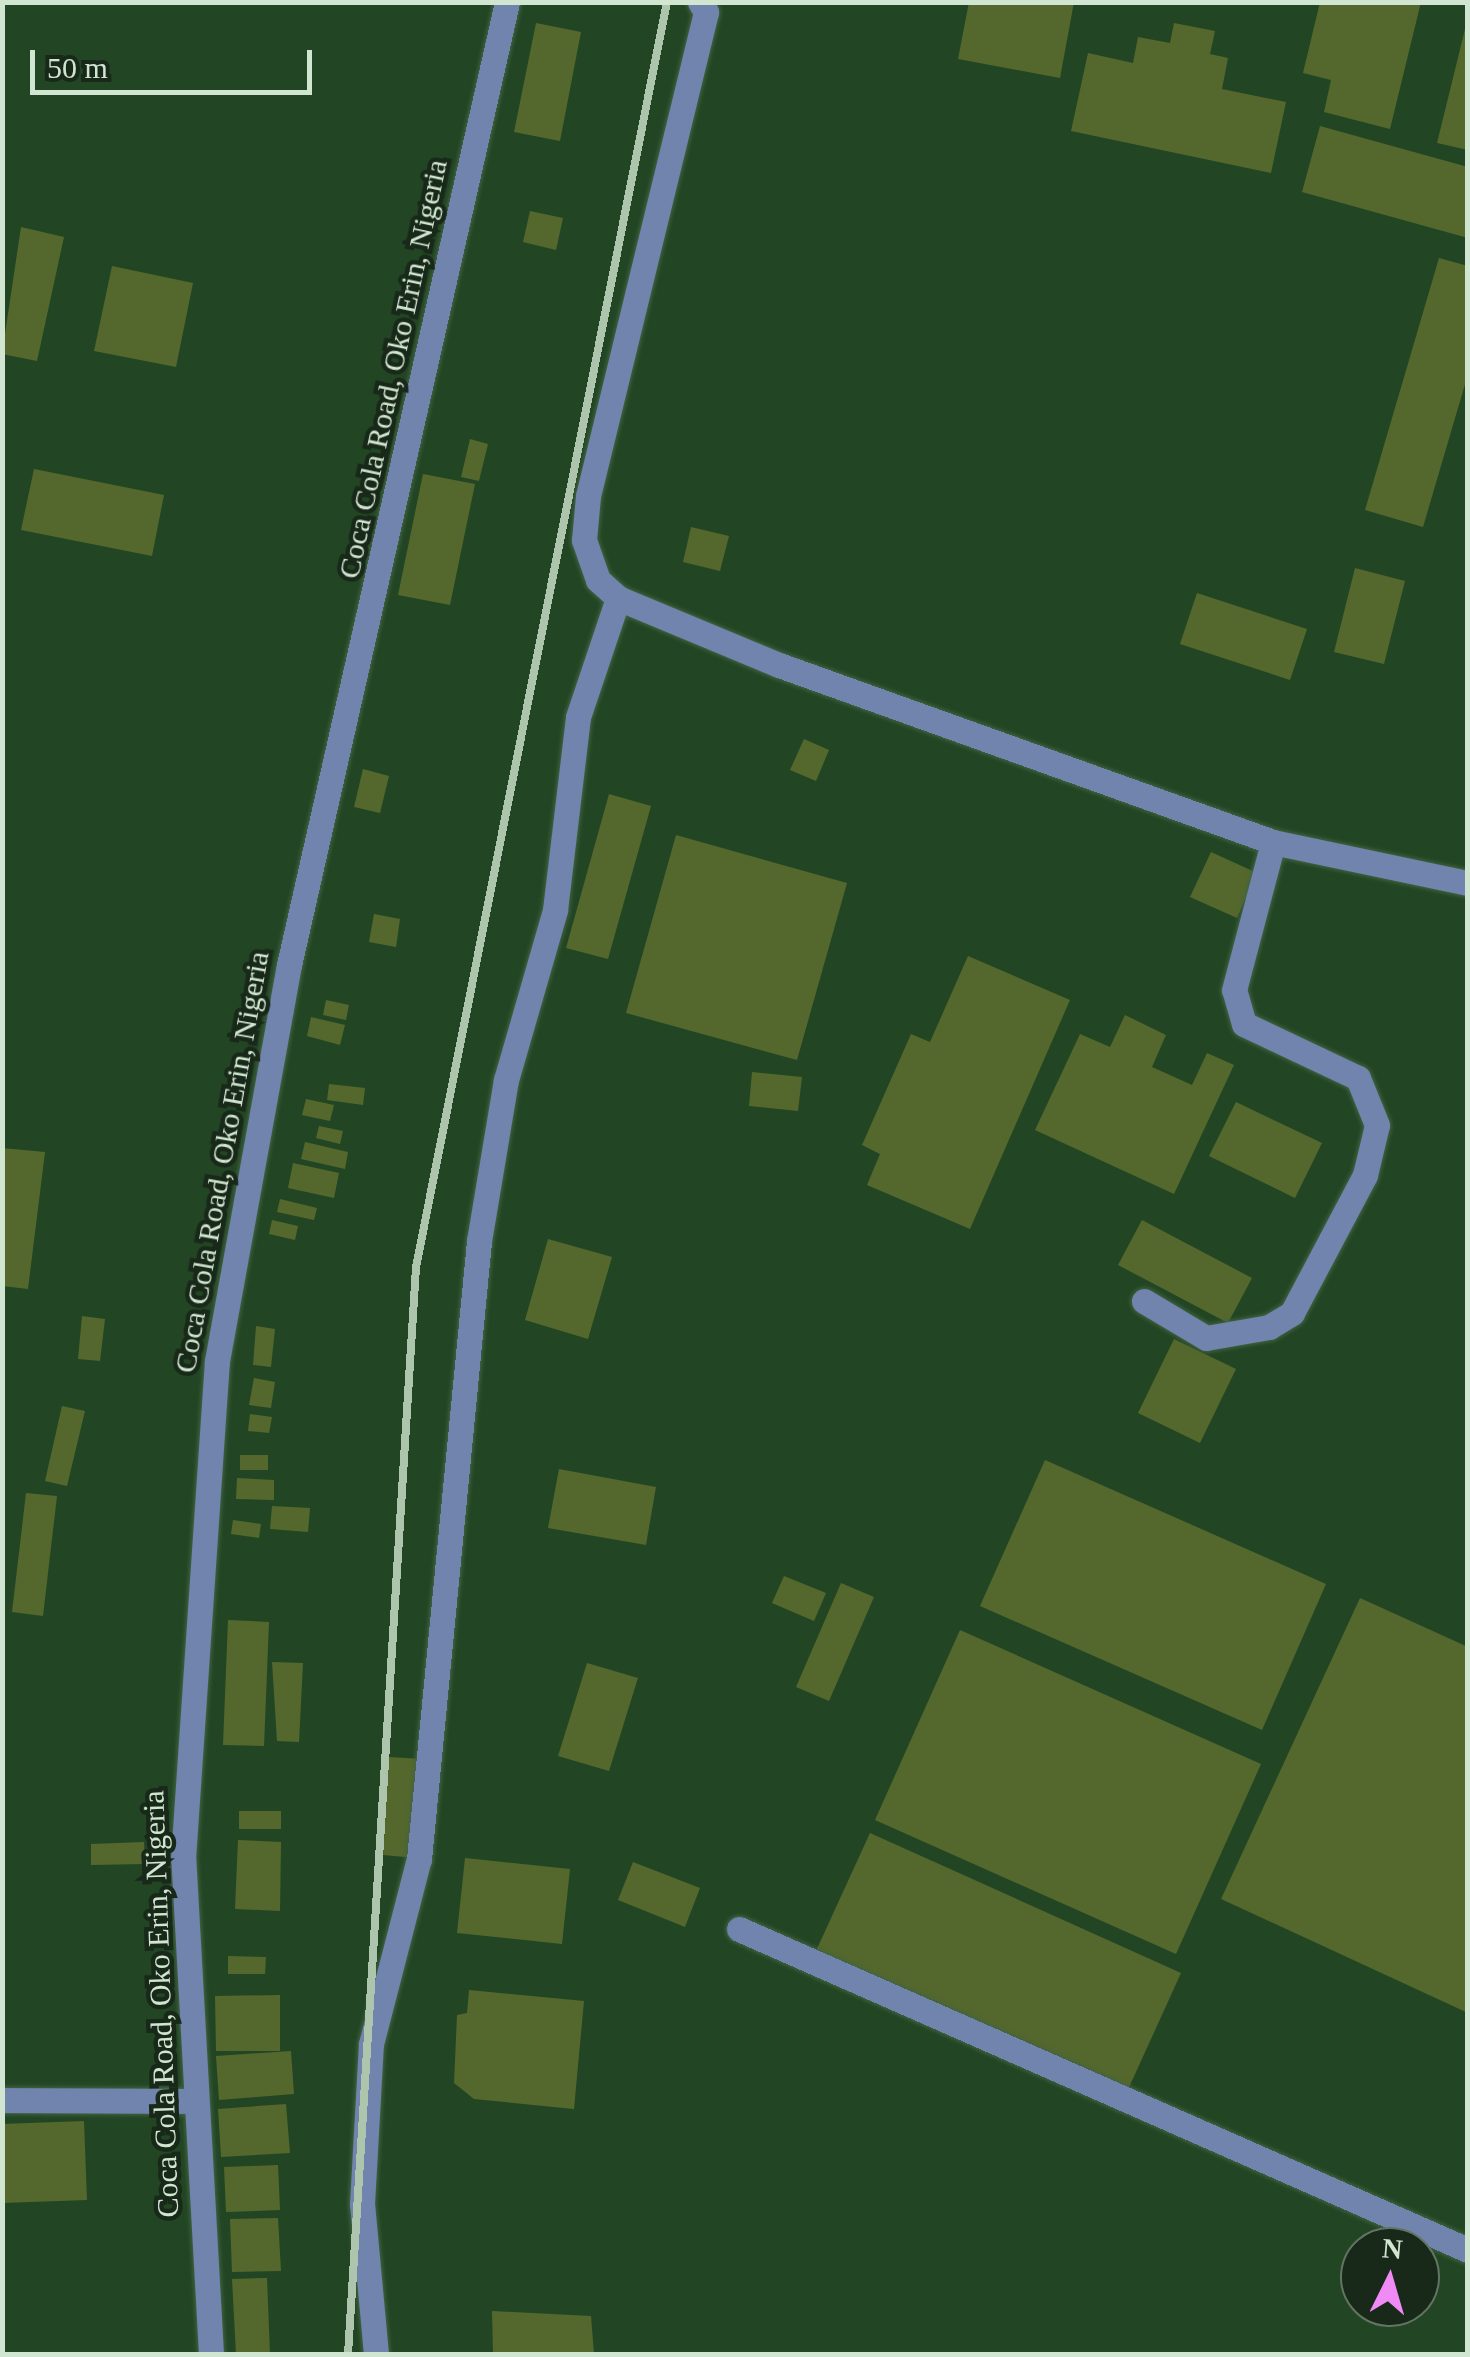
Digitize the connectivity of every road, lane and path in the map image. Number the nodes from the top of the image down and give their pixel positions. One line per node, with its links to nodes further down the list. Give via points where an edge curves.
1 (507, 2): 9 (street, Coca Cola Road, Oko Erin, Nigeria, via 289,965 217,1361 182,1859)
2 (705, 6): 3 (street, via 588,496 584,540 598,580)
3 (618, 598): 4 (street); 12 (street, via 578,717 555,910 506,1080 479,1241 419,1859 371,2044 362,2204)
4 (1273, 842): 5 (street); 6 (street, via 1234,990 1244,1024 1358,1078 1377,1125 1365,1175 1292,1312 1269,1327 1206,1338)
5 (1468, 883)
6 (1144, 1301)
7 (738, 1929): 10 (street)
8 (2, 2100): 9 (street)
9 (192, 2101): 11 (street, Coca Cola Road, Oko Erin, Nigeria)
10 (1468, 2250)
11 (211, 2354)
12 (376, 2354)

